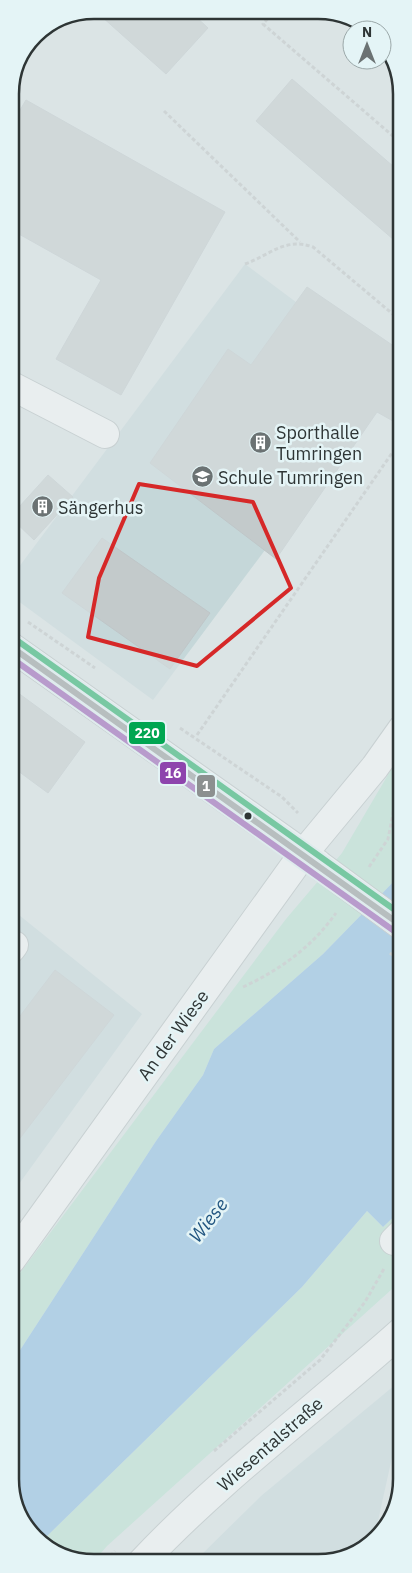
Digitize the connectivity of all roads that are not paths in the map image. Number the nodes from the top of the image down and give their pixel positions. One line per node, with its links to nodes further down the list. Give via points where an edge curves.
1 (19, 390): 2 (street)
2 (105, 434)
3 (19, 652): 5 (street)
4 (393, 741): 5 (street, An der Wiese)
5 (314, 851): 6 (street, bridge); 7 (street, An der Wiese, via 202,996)
6 (393, 918)
7 (19, 1249)
8 (393, 1338): 9 (street, Wiesentalstraße, via 275,1438)
9 (150, 1554)

